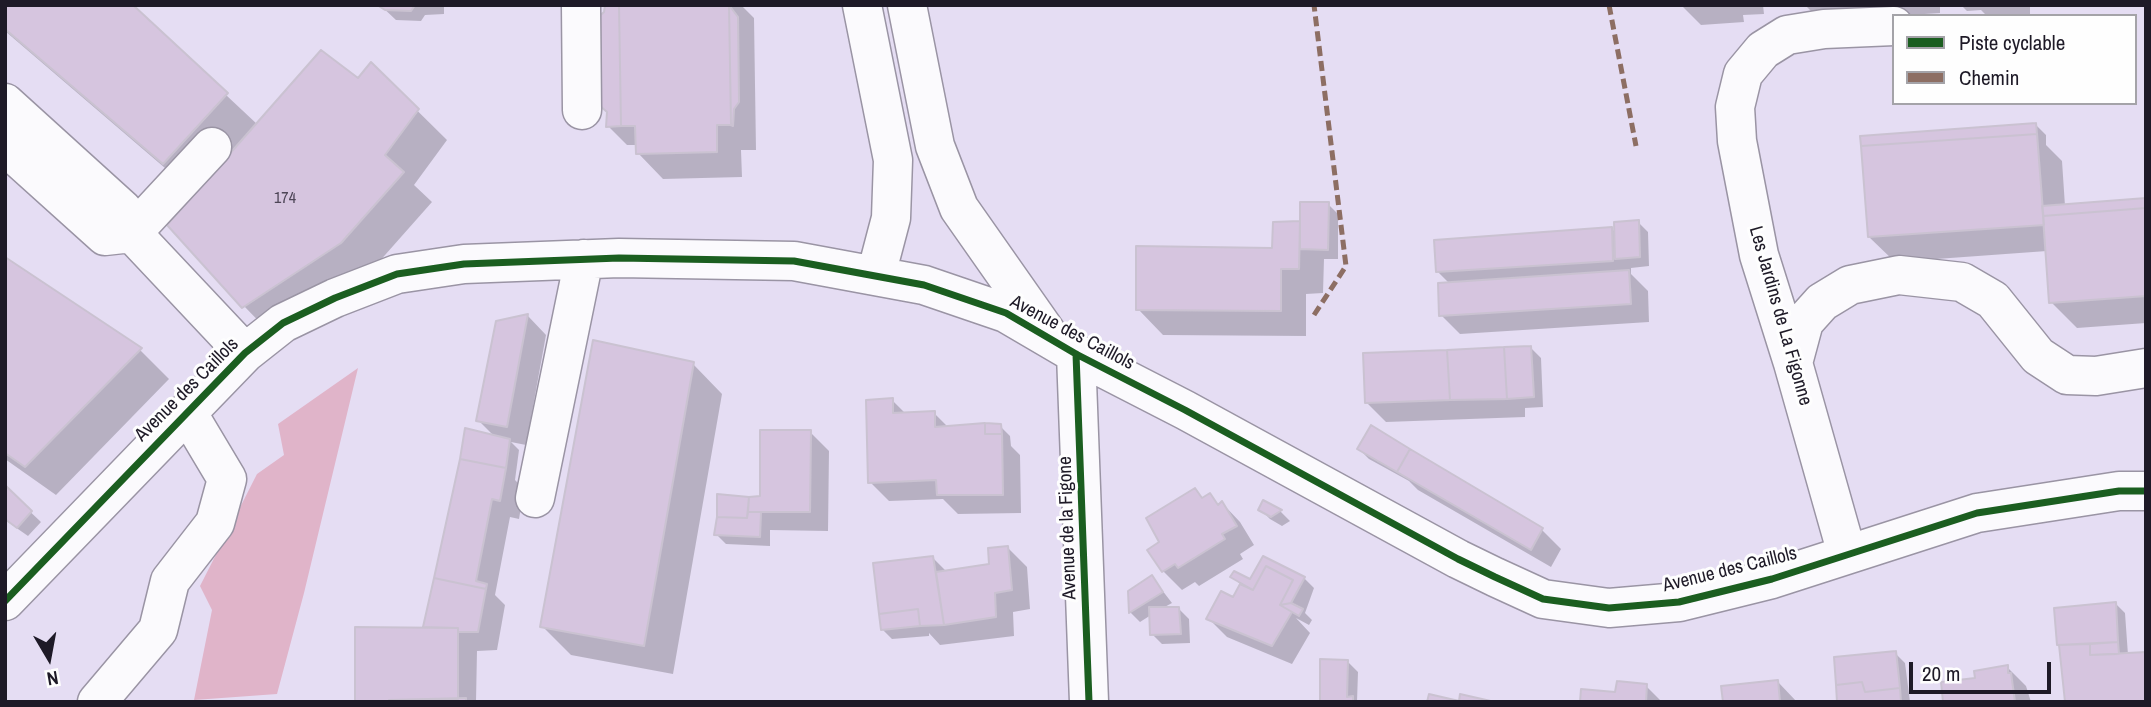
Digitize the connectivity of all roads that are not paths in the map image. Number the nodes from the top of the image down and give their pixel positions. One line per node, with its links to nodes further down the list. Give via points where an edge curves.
1 (581, 5): 6 (street)
2 (862, 5): 11 (street, via 893,160 891,218)
3 (907, 5): 12 (street, via 936,146 959,208)
4 (1892, 26): 14 (street, Les Jardins de La Figonne, via 1787,35 1763,50 1743,74 1735,107 1737,141 1759,255)
5 (5, 103): 9 (street, via 124,210)
6 (582, 110)
7 (5, 146): 9 (street, via 105,236)
8 (212, 147): 9 (street)
9 (132, 233): 13 (street)
10 (584, 259): 11 (street, Avenue des Caillols, via 794,261); 13 (street, Avenue des Caillols, via 464,264 397,274 283,323); 18 (street)
11 (876, 275): 12 (street, Avenue des Caillols, via 924,285 1006,313)
12 (1063, 346): 19 (street, Avenue des Caillols, via 1458,559 1543,598 1609,608 1679,602); 22 (street, Avenue de la Figone)
13 (245, 353): 16 (street, Avenue des Caillols)
14 (1793, 363): 15 (street, via 1804,322 1822,302 1850,285 1899,275 1962,282 1993,300 2038,356 2067,375 2096,376); 19 (street, Les Jardins de La Figonne)
15 (2146, 368)
16 (187, 412): 20 (street, Avenue des Caillols); 21 (street, via 227,479 215,523 170,581 158,629)
17 (2146, 491): 19 (street, Avenue des Caillols, via 1977,513)
18 (535, 498)
19 (1847, 554)
20 (5, 601)
21 (97, 702)
22 (1088, 702)

